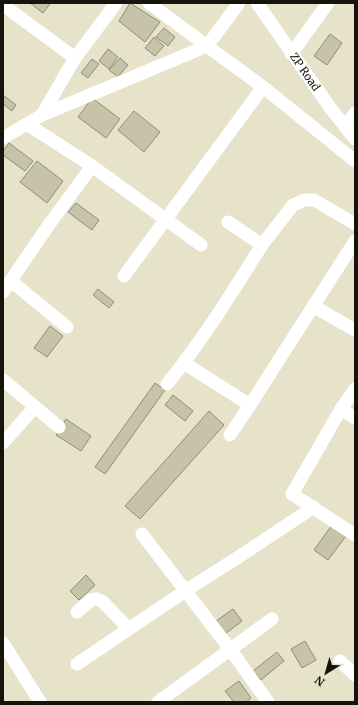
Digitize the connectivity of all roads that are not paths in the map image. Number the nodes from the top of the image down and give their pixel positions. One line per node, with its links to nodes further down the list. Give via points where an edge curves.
1 (116, 3): 9 (street)
2 (149, 3): 7 (street)
3 (239, 3): 7 (street)
4 (257, 3): 8 (street, ZP Road)
5 (328, 3): 8 (street)
6 (3, 5): 9 (street)
7 (207, 46): 10 (street); 12 (street)
8 (291, 54): 14 (street, ZP Road)
9 (75, 58): 12 (street)
10 (263, 87): 17 (street); 19 (street)
11 (355, 113): 14 (street)
12 (42, 115): 13 (street)
13 (27, 124): 15 (street); 18 (street)
14 (345, 127): 16 (street, ZP Road)
15 (5, 139)
16 (355, 139)
17 (355, 161)
18 (92, 166): 19 (street); 26 (street)
19 (165, 220): 23 (street); 25 (street)
20 (228, 222): 24 (street)
21 (355, 224): 24 (street, via 314,200 304,200 293,205)
22 (355, 241): 28 (street)
23 (200, 245)
24 (262, 245): 31 (street, via 211,326)
25 (124, 276)
26 (10, 281): 27 (street); 29 (street)
27 (3, 292)
28 (313, 306): 30 (street); 35 (street)
29 (67, 327)
30 (355, 330)
31 (184, 363): 33 (street); 35 (street)
32 (3, 380): 36 (street)
33 (167, 384)
34 (355, 389): 37 (street)
35 (250, 405): 40 (street)
36 (35, 407): 39 (street); 41 (street)
37 (341, 409): 38 (street); 42 (street, via 292,494)
38 (355, 418)
39 (59, 427)
40 (230, 435)
41 (3, 443)
42 (314, 507): 44 (street); 45 (street)
43 (142, 534): 45 (street)
44 (355, 534)
45 (185, 590): 48 (street); 50 (street)
46 (78, 612): 48 (street, via 96,598)
47 (272, 619): 50 (street)
48 (129, 629): 52 (street)
49 (3, 643): 54 (street)
50 (230, 649): 55 (street); 56 (street)
51 (340, 661): 53 (street)
52 (77, 664)
53 (355, 675)
54 (40, 702)
55 (158, 702)
56 (268, 702)

